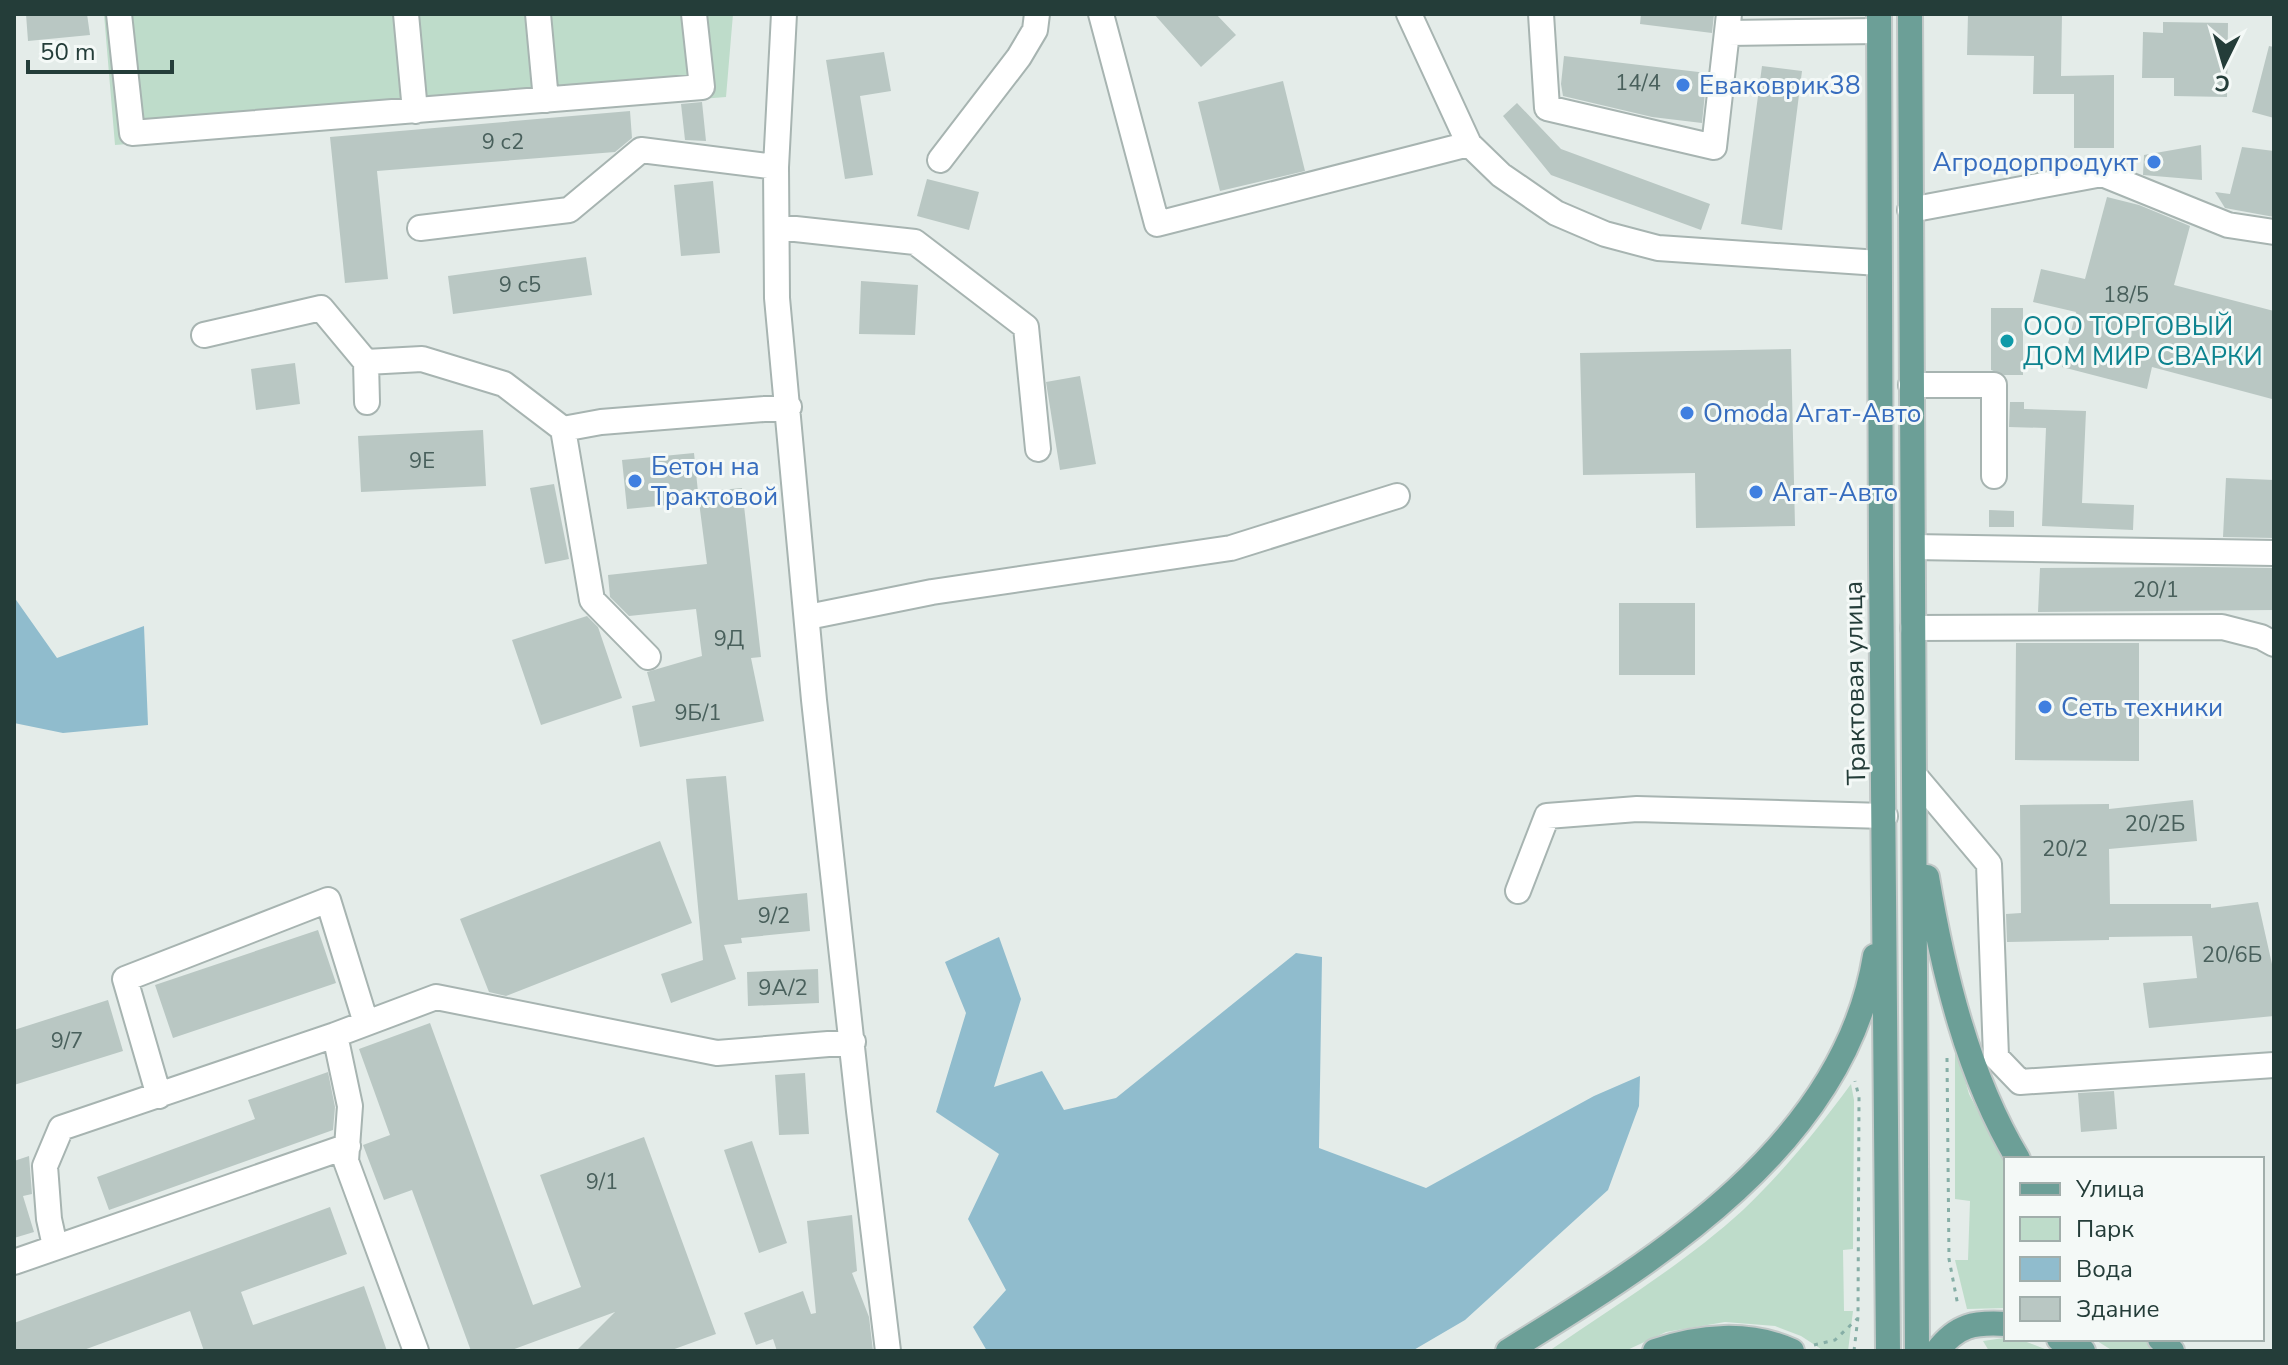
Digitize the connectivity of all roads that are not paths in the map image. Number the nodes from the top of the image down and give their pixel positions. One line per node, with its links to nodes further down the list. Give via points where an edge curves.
1 (119, 14): 14 (lane, via 132,133)
2 (406, 14): 14 (lane)
3 (538, 14): 13 (lane)
4 (694, 14): 13 (lane, via 702,87)
5 (784, 14): 17 (lane)
6 (1037, 14): 16 (lane, via 1035,30 1019,57)
7 (1101, 14): 15 (lane, via 1157,224)
8 (1409, 14): 15 (lane)
9 (1541, 14): 12 (lane, via 1547,108 1714,147)
10 (1910, 14): 18 (main road)
11 (1879, 23): 12 (lane); 22 (main road, Трактовая улица)
12 (1729, 24)
13 (546, 100): 14 (lane)
14 (415, 111)
15 (1469, 144): 22 (lane, via 1501,175 1556,213 1605,234 1658,248)
16 (940, 160)
17 (776, 167): 19 (lane); 20 (lane, via 641,150 569,210)
18 (1910, 210): 21 (lane, via 2102,174 2228,225); 25 (main road)
19 (777, 227): 27 (lane, via 777,298); 29 (lane, via 915,242 1026,327)
20 (420, 228)
21 (2274, 232)
22 (1879, 263): 40 (main road, Трактовая улица)
23 (204, 335): 24 (lane, via 321,308)
24 (366, 362): 26 (lane); 28 (lane, via 422,359 504,384)
25 (1911, 385): 30 (lane, via 1994,385); 32 (main road)
26 (367, 402)
27 (789, 407): 28 (lane); 34 (lane)
28 (563, 429): 37 (lane, via 592,600)
29 (1038, 449)
30 (1994, 476)
31 (1397, 496): 34 (lane, via 1231,548 932,592)
32 (1913, 547): 33 (lane); 35 (main road)
33 (2274, 553)
34 (808, 617): 45 (lane)
35 (1913, 628): 36 (lane, via 2222,627); 38 (main road)
36 (2274, 644)
37 (648, 657)
38 (1914, 775): 39 (main road); 46 (lane, via 1989,864 1996,1057 2020,1082)
39 (1915, 808): 49 (main road, via 1934,923 1967,1046 1986,1098); 60 (main road)
40 (1885, 816): 41 (main road, Трактовая улица); 42 (lane, via 1637,809 1547,816)
41 (1885, 890): 57 (main road, via 1870,984 1851,1038 1824,1088 1793,1128 1751,1176 1689,1230); 59 (main road, Трактовая улица)
42 (1518, 891)
43 (366, 1023): 44 (lane); 45 (lane, via 436,997 717,1053); 47 (lane, via 328,900 125,979)
44 (335, 1035): 47 (lane); 48 (lane, via 350,1106)
45 (853, 1042): 56 (lane)
46 (2274, 1065)
47 (159, 1096): 50 (lane, via 61,1128 45,1166)
48 (348, 1146): 50 (lane); 55 (lane, via 346,1161)
49 (2017, 1157)
50 (55, 1246): 51 (lane)
51 (14, 1262)
52 (2004, 1324): 61 (main road, via 1967,1327 1953,1333)
53 (2063, 1341): 62 (main road)
54 (1803, 1348): 58 (main road, via 1728,1337)
55 (416, 1351)
56 (888, 1351)
57 (1508, 1351)
58 (1655, 1351)
59 (1888, 1351)
60 (1917, 1351)
61 (1937, 1351)
62 (2083, 1351)

